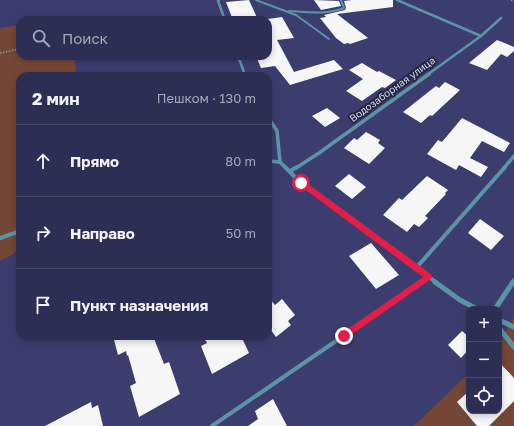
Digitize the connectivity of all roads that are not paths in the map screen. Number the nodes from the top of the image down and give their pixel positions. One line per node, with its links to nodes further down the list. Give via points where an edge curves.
1 (219, 0): 6 (street)
2 (256, 0): 5 (lane)
3 (342, 0): 5 (lane, via 344,8 341,9)
4 (397, 0): 8 (street)
5 (287, 11): 9 (lane)
6 (224, 16)
7 (501, 18): 8 (street, Водозаборная улица)
8 (481, 36): 16 (street, Водозаборная улица, via 319,153)
9 (329, 39)
10 (239, 60): 11 (street)
11 (244, 72)
12 (272, 124): 15 (street, via 276,131)
13 (514, 156): 19 (street)
14 (272, 161): 15 (street)
15 (280, 162): 16 (street)
16 (290, 171): 19 (street, via 301,183)
17 (16, 232): 18 (street)
18 (0, 238)
19 (417, 267): 20 (street)
20 (428, 277): 22 (street); 28 (lane)
21 (514, 280): 23 (street)
22 (471, 306)
23 (496, 306)
24 (502, 321): 25 (street)
25 (514, 327)
26 (502, 332): 27 (street)
27 (514, 347)
28 (212, 426)

